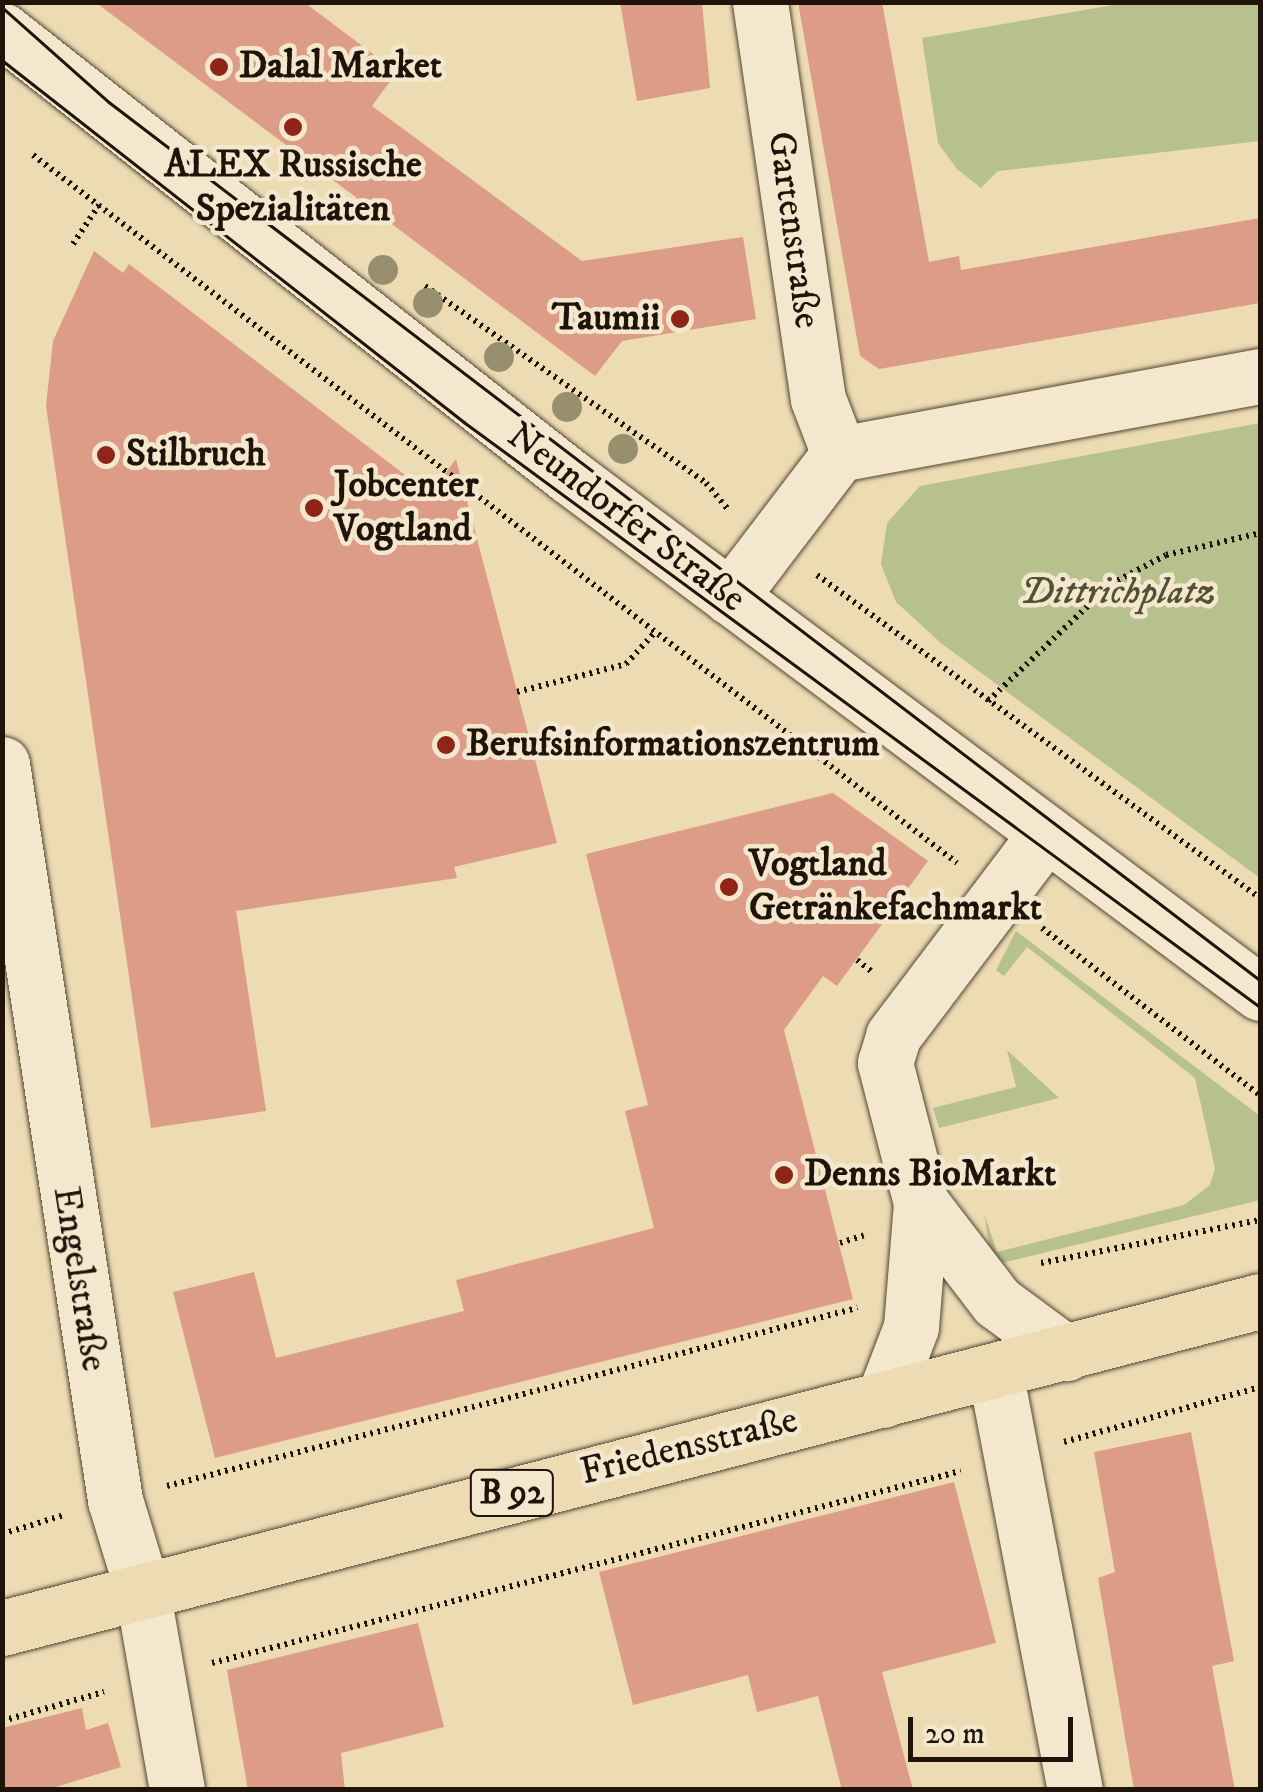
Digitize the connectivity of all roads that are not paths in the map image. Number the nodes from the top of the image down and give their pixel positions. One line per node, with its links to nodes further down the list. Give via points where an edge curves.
1 (760, 2): 4 (street, Gartenstraße, via 818,399)
2 (6, 43): 5 (street, Neundorfer Straße)
3 (1260, 376): 4 (street)
4 (840, 454): 5 (street)
5 (730, 597): 7 (street, Neundorfer Straße)
6 (2, 764): 14 (street, Engelstraße, via 115,1500)
7 (1046, 834): 8 (street, Neundorfer Straße); 9 (street, via 894,1036 886,1063)
8 (1260, 993)
9 (921, 1203): 11 (street, via 997,1302); 13 (street, via 912,1327)
10 (1260, 1300): 11 (main road, Friedensstraße / B 92)
11 (1066, 1354): 12 (main road, Friedensstraße / B 92)
12 (995, 1371): 13 (main road, Friedensstraße / B 92); 17 (street)
13 (883, 1400): 14 (main road, Friedensstraße / B 92)
14 (142, 1590): 15 (main road, Friedensstraße / B 92); 16 (street, Engelstraße)
15 (2, 1628)
16 (177, 1790)
17 (1075, 1790)

